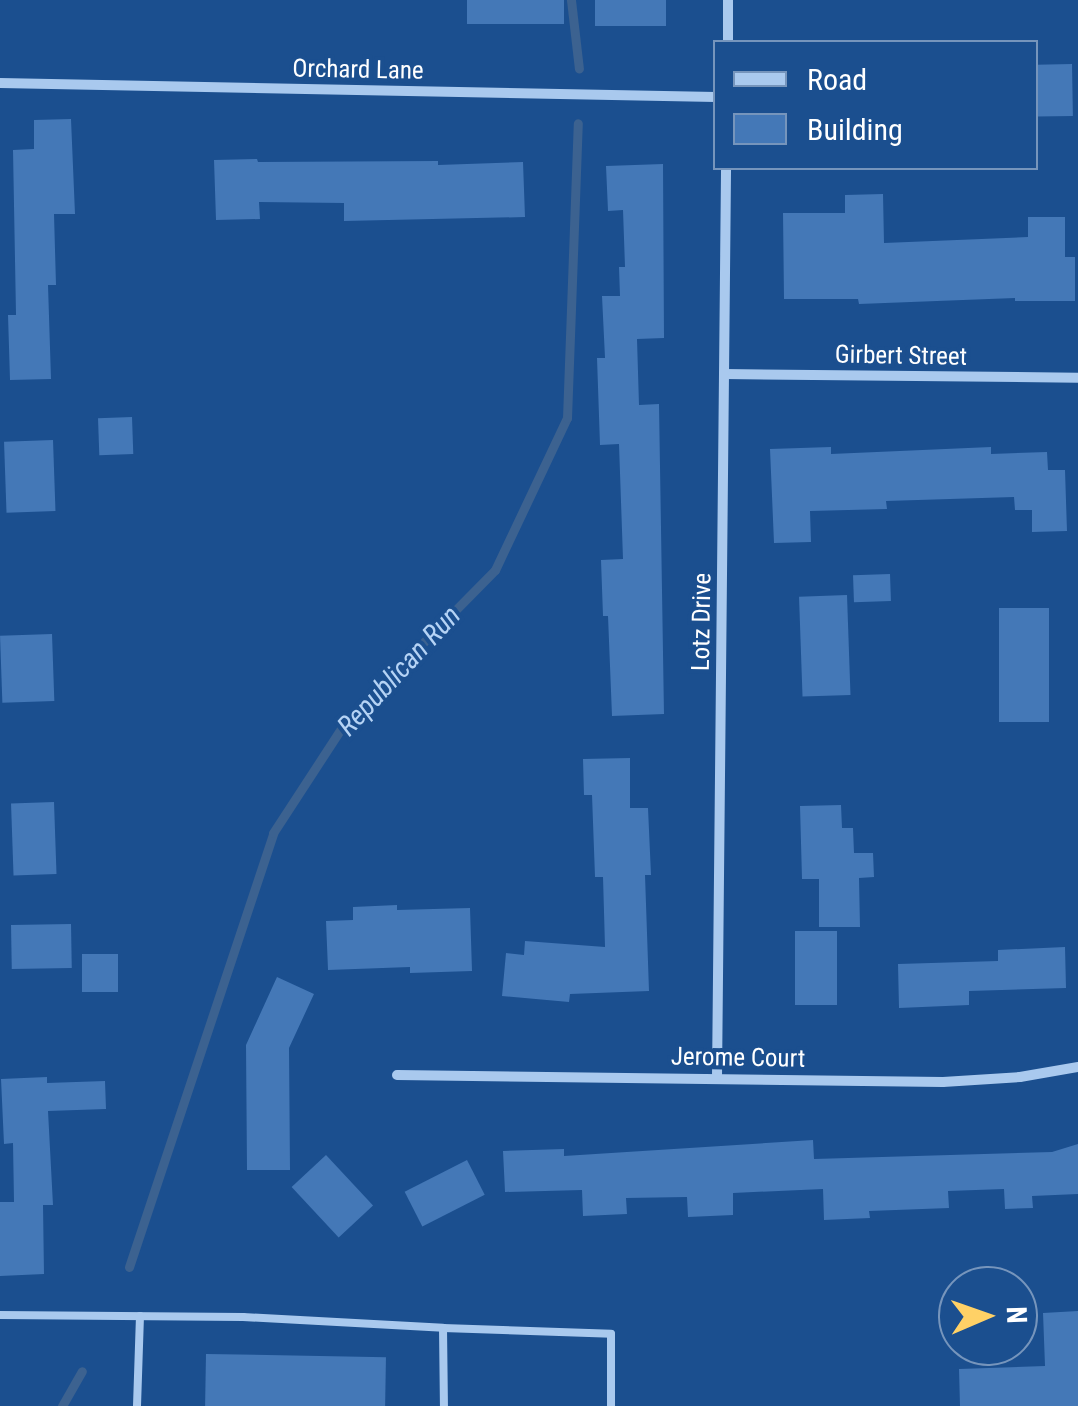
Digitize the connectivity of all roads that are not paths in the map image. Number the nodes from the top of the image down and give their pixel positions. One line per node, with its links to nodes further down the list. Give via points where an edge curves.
1 (728, 0): 2 (street)
2 (728, 40)
3 (0, 83): 4 (street, Orchard Lane)
4 (713, 97)
5 (726, 170): 6 (street, Lotz Drive)
6 (724, 374): 7 (street, Girbert Street); 10 (street, Lotz Drive)
7 (1078, 378)
8 (1078, 1067): 10 (street, Jerome Court, via 984,1081)
9 (397, 1076): 10 (street, Jerome Court)
10 (717, 1077)
11 (0, 1315): 12 (lane)
12 (140, 1316): 13 (lane); 14 (lane)
13 (442, 1328): 15 (lane); 16 (lane, via 610,1334)
14 (138, 1406)
15 (444, 1406)
16 (611, 1406)

